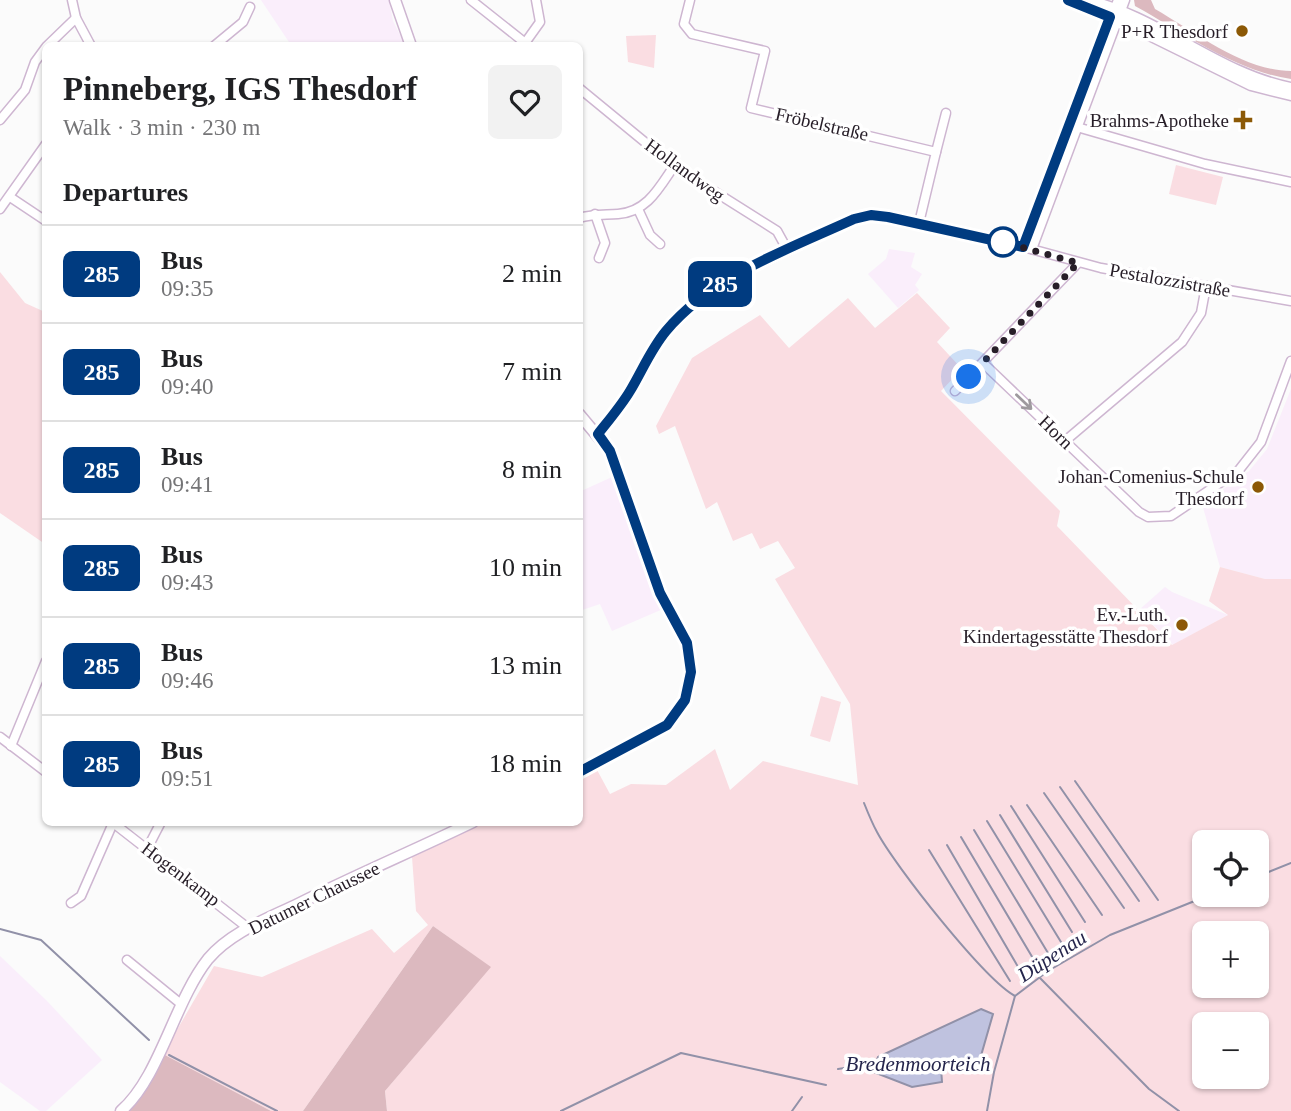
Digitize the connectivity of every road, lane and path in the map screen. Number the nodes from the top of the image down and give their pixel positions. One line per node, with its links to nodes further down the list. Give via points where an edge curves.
1 (72, 0): 11 (street)
2 (395, 0): 15 (street)
3 (471, 0): 16 (street)
4 (536, 0): 17 (street, via 540,22)
5 (690, 0): 26 (street, Fröbelstraße, via 684,24 692,34 765,51 751,108)
6 (1068, 0): 10 (street)
7 (1085, 0): 10 (street)
8 (1125, 0): 10 (street)
9 (250, 8): 14 (street, via 243,23)
10 (1116, 12): 19 (street, via 1242,73); 21 (street, via 1239,80); 24 (street)
11 (76, 18): 12 (street); 13 (street)
12 (50, 42)
13 (89, 42)
14 (219, 42)
15 (410, 42)
16 (524, 42)
17 (528, 42)
18 (42, 52): 23 (street, via 25,90)
19 (1291, 88)
20 (583, 91): 27 (street, Hollandweg)
21 (1291, 95)
22 (946, 113): 26 (street)
23 (0, 120)
24 (1071, 126): 28 (street, via 1205,164); 37 (street)
25 (42, 150): 29 (street)
26 (936, 152): 35 (street)
27 (674, 166): 31 (street, via 653,197); 38 (street, Hollandweg, via 777,231)
28 (1291, 182)
29 (10, 197): 30 (street); 34 (street)
30 (0, 209)
31 (638, 209): 32 (street); 36 (street)
32 (595, 214): 33 (street); 39 (street, via 605,243)
33 (583, 217)
34 (42, 218)
35 (919, 223): 37 (street, Pestalozzistraße); 38 (street, Pestalozzistraße, via 871,215)
36 (660, 244)
37 (1028, 248): 40 (street, Pestalozzistraße)
38 (788, 251): 47 (street, Pestalozzistraße, via 724,281 691,307 657,344)
39 (600, 258)
40 (1078, 263): 41 (street, Pestalozzistraße); 44 (street)
41 (1206, 286): 42 (street, Pestalozzistraße); 48 (street, via 1201,313 1182,342)
42 (1291, 301)
43 (1291, 361): 48 (street, Horn, via 1261,442 1249,461 1171,516 1149,517 1139,512)
44 (983, 363): 45 (street); 48 (street, Horn, one-way to 48)
45 (955, 391)
46 (583, 418): 47 (street)
47 (598, 434): 53 (street, via 610,451 660,593 687,643 691,672 685,700 667,725)
48 (1065, 441)
49 (42, 671): 51 (street)
50 (0, 737): 51 (street)
51 (11, 746): 52 (street)
52 (42, 769)
53 (583, 770)
54 (111, 826): 59 (street, via 81,896)
55 (116, 826): 58 (street, Hogenkamp)
56 (159, 826): 58 (street)
57 (465, 826): 60 (street, Datumer Chaussee)
58 (147, 849): 60 (street, Hogenkamp)
59 (71, 903)
60 (248, 928): 62 (street, Datumer Chaussee, via 207,961)
61 (127, 960): 62 (street)
62 (181, 1004): 63 (street, Datumer Chaussee, via 142,1086)
63 (121, 1111)

